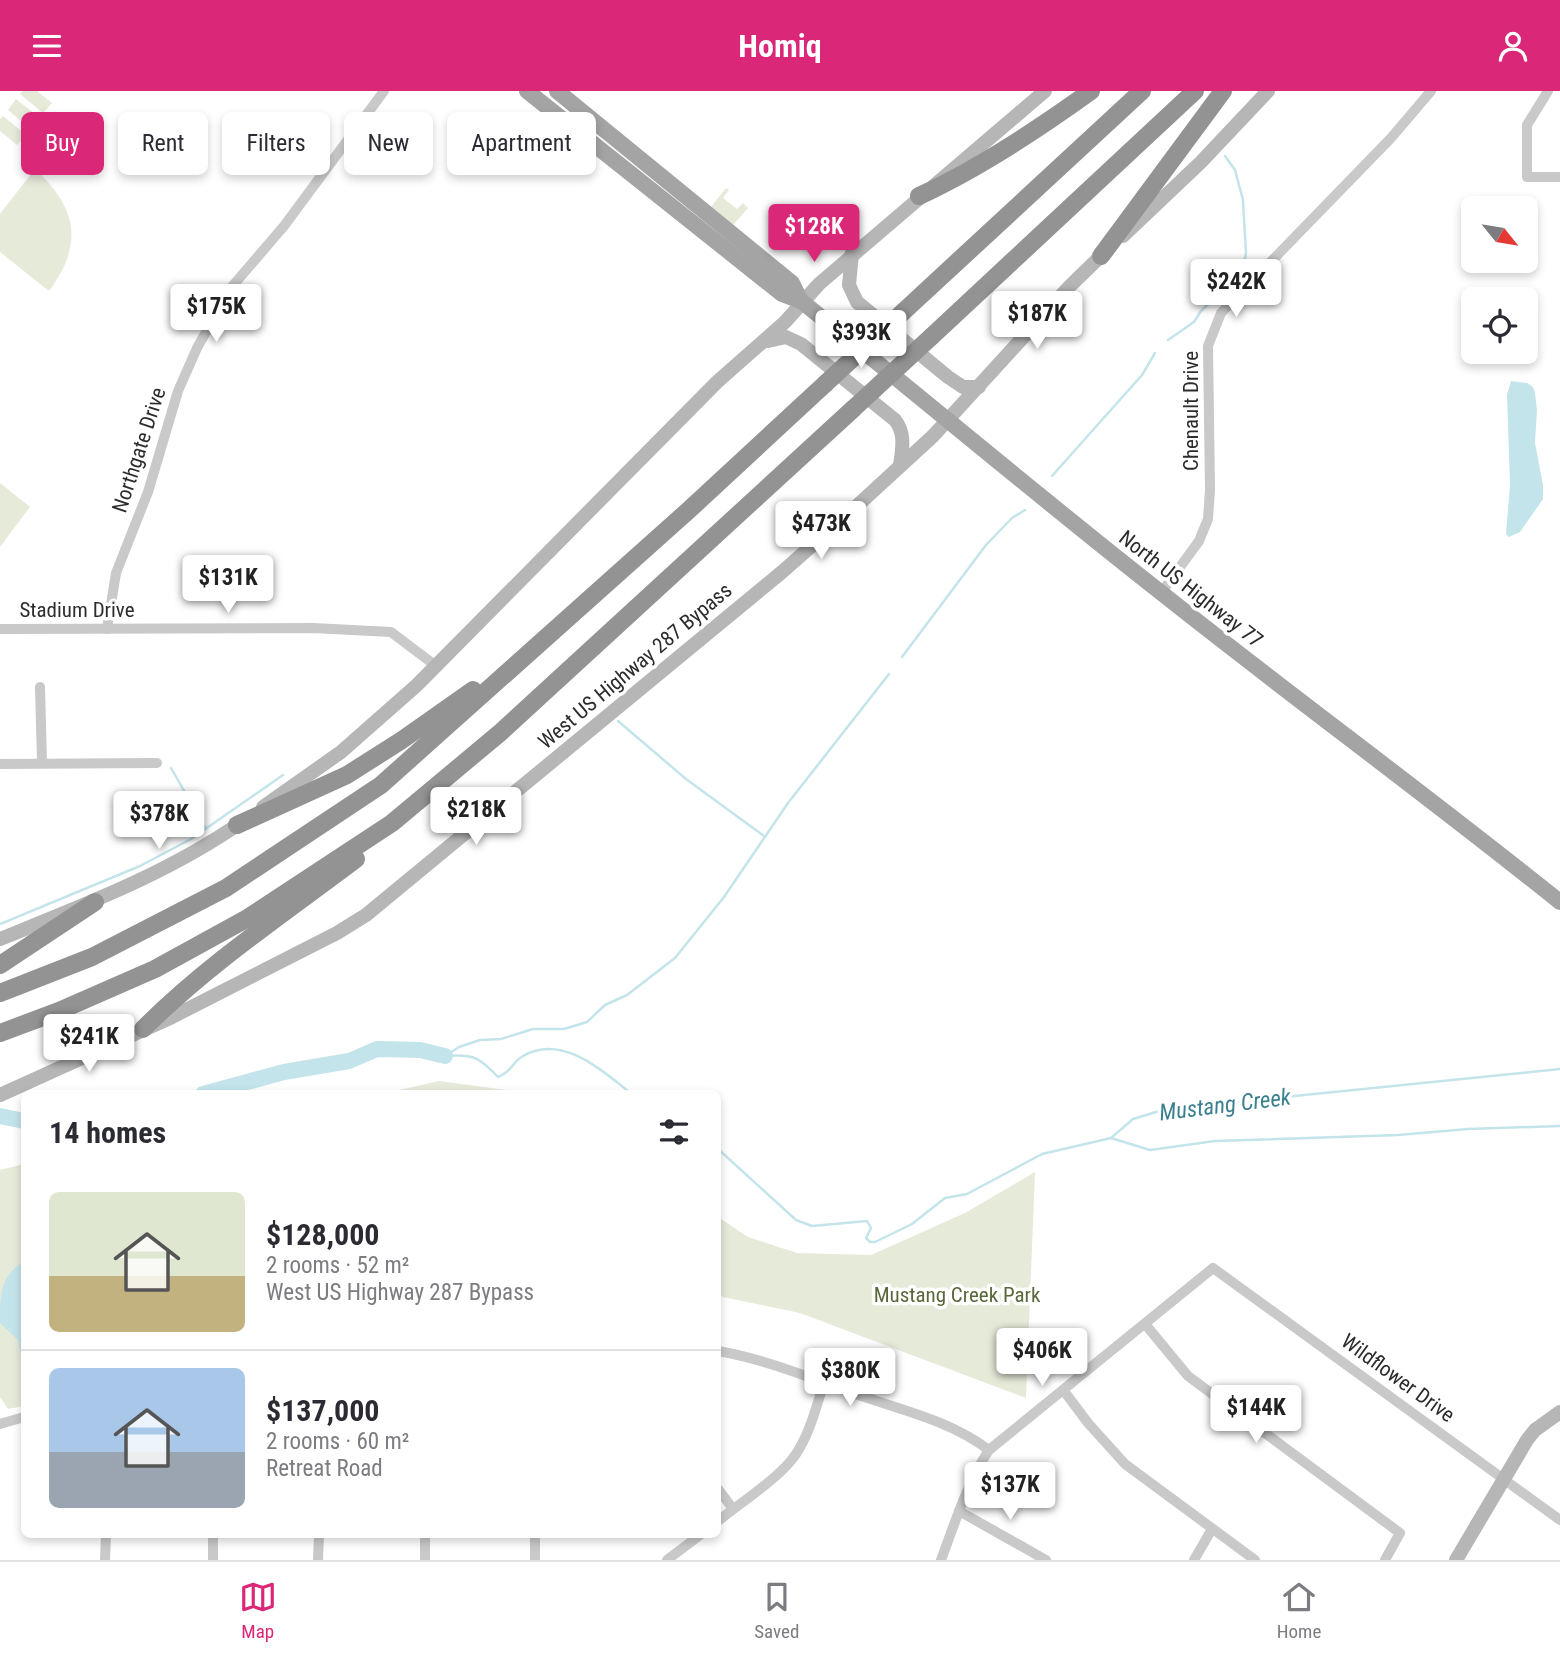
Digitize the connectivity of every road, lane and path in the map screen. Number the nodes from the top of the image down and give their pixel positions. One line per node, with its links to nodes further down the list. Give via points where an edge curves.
1 (384, 91): 27 (street, Northgate Drive, via 284,226 230,289 197,348 116,573)
2 (527, 91): 12 (main road, North US Highway 77)
3 (557, 91): 13 (main road, North US Highway 77)
4 (1045, 91): 17 (main road)
5 (1091, 91): 17 (highway, via 952,181)
6 (1142, 91): 28 (highway, bridge)
7 (1195, 91): 34 (highway, bridge, via 501,732)
8 (1223, 91): 19 (highway)
9 (1268, 91): 19 (main road, West US Highway 287 Bypass)
10 (1431, 91): 25 (street, Chenault Drive, via 1221,313 1208,346 1208,519 1196,545)
11 (1548, 91): 16 (street, via 1527,125 1527,177)
12 (553, 112)
13 (582, 112)
14 (596, 123): 20 (main road, North US Highway 77, via 792,283)
15 (596, 146): 20 (main road, North US Highway 77, via 782,294)
16 (1560, 177)
17 (919, 196): 18 (main road)
18 (852, 253): 20 (main road); 22 (main road, via 849,285 857,302 948,377 963,387)
19 (1101, 256): 22 (main road, West US Highway 287 Bypass)
20 (801, 301): 21 (main road); 23 (main road, North US Highway 77)
21 (763, 343): 24 (main road, via 779,337 793,340 895,420 903,439); 29 (main road, via 717,381)
22 (979, 387): 23 (main road, West US Highway 287 Bypass)
23 (947, 420): 24 (main road, West US Highway 287 Bypass); 25 (main road, North US Highway 77)
24 (900, 466): 41 (main road, West US Highway 287 Bypass, via 782,572 366,915)
25 (1161, 593): 37 (main road, North US Highway 77)
26 (0, 629): 27 (street, Stadium Drive)
27 (107, 629): 29 (street, Stadium Drive, via 391,632)
28 (528, 654): 35 (highway, via 347,775); 40 (highway, via 382,785 226,888 92,957)
29 (436, 666): 35 (main road, via 341,753)
30 (40, 687): 31 (street)
31 (42, 763): 32 (street); 33 (street)
32 (157, 763)
33 (0, 764)
34 (407, 810): 41 (highway, via 378,843 220,961); 42 (highway, via 246,919 155,969)
35 (237, 825): 36 (main road)
36 (95, 902): 38 (main road); 39 (highway)
37 (1560, 902)
38 (0, 939)
39 (0, 965)
40 (0, 993)
41 (143, 1029): 43 (main road, West US Highway 287 Bypass)
42 (0, 1033)
43 (0, 1095)
44 (1145, 1324): 47 (street); 52 (street, Wildflower Drive, via 1213,1268); 75 (street, via 1188,1376 1400,1533)
45 (721, 1352): 46 (street)
46 (824, 1383): 51 (street, via 951,1427); 54 (street, via 795,1456)
47 (1063, 1391): 51 (street); 58 (street, via 1125,1464)
48 (1560, 1412): 52 (main road, via 1527,1440)
49 (21, 1418): 50 (street)
50 (0, 1424)
51 (989, 1450): 55 (street)
52 (1503, 1478): 57 (street, Wildflower Drive); 76 (main road)
53 (721, 1493): 54 (street)
54 (733, 1509): 56 (street)
55 (959, 1511): 71 (street); 72 (street)
56 (721, 1519)
57 (1560, 1520)
58 (1212, 1529): 73 (street); 74 (street)
59 (106, 1538): 65 (street)
60 (214, 1538): 66 (street)
61 (319, 1538): 67 (street)
62 (425, 1538): 68 (street)
63 (535, 1538): 69 (street)
64 (695, 1538): 70 (street)
65 (105, 1560)
66 (213, 1560)
67 (318, 1560)
68 (425, 1560)
69 (535, 1560)
70 (667, 1560)
71 (941, 1560)
72 (1046, 1560)
73 (1194, 1560)
74 (1255, 1560)
75 (1385, 1560)
76 (1456, 1560)

